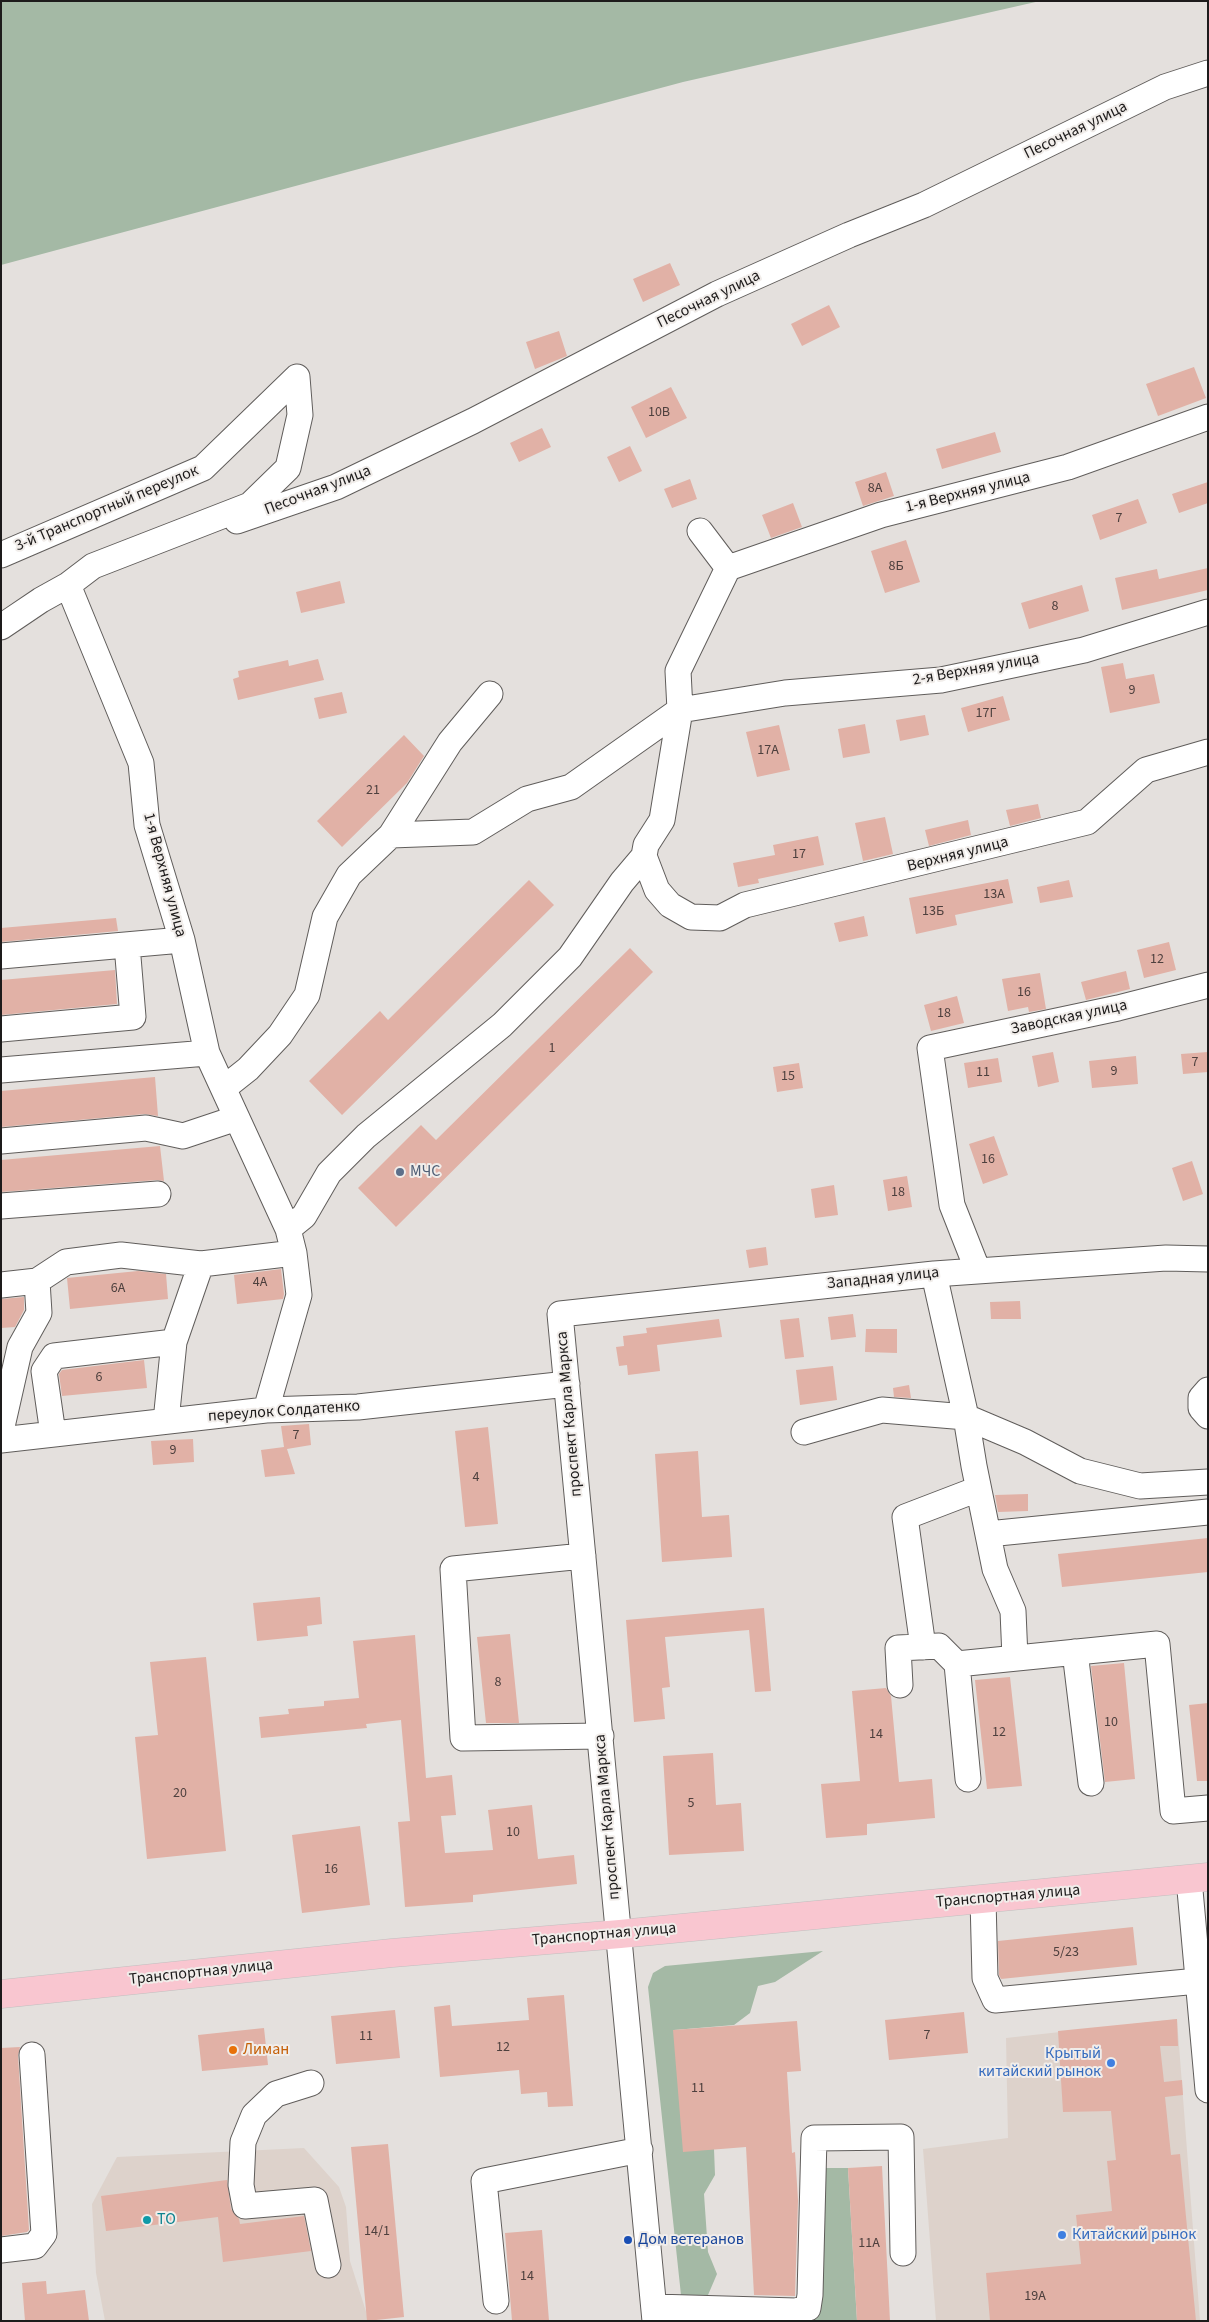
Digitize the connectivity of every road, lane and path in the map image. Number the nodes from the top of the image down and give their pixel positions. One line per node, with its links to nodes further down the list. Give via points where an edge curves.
1 (1208, 74): 3 (street, Песочная улица, via 1166,87 924,205 849,234 717,294 473,421 336,487 239,520)
2 (1208, 417): 6 (street, 1-я Верхняя улица, via 1068,468 881,515)
3 (210, 520): 5 (street, 3-й Транспортный переулок, via 250,504 288,468 300,415 297,377 203,468); 7 (street, via 93,566)
4 (700, 531): 6 (street)
5 (1, 555)
6 (728, 568): 11 (street, via 678,671)
7 (68, 585): 9 (street); 15 (street, 1-я Верхняя улица, via 141,763 147,825)
8 (1208, 612): 11 (street, 2-я Верхняя улица, via 1084,650 941,680 785,693)
9 (1, 627)
10 (490, 694): 13 (street, via 450,742)
11 (680, 710): 13 (street, via 571,787 527,799 473,832); 14 (street, via 662,820 646,845)
12 (1208, 752): 14 (street, Верхняя улица, via 1146,770 1087,822 745,905 720,918 691,917 670,905 658,890)
13 (391, 835): 22 (street, via 349,875 325,917 307,995 286,1027 248,1069)
14 (644, 856): 27 (street, via 570,956 502,1025 366,1136 329,1173 304,1216)
15 (182, 940): 16 (street); 20 (street, 1-я Верхняя улица)
16 (127, 945): 17 (street); 19 (street, via 133,1017)
17 (1, 956)
18 (1208, 985): 31 (street, Заводская улица, via 1118,1008 930,1048 952,1205)
19 (1, 1029)
20 (207, 1053): 21 (street); 22 (street, 1-я Верхняя улица)
21 (1, 1070)
22 (224, 1088): 23 (street, 1-я Верхняя улица)
23 (237, 1118): 24 (street, via 183,1136 146,1128); 27 (street, 1-я Верхняя улица)
24 (1, 1141)
25 (158, 1194): 26 (street)
26 (1, 1206)
27 (288, 1229): 28 (street, 1-я Верхняя улица)
28 (294, 1253): 30 (street); 39 (street, 1-я Верхняя улица, via 299,1295)
29 (1208, 1259): 31 (street, Западная улица, via 1166,1258)
30 (201, 1264): 33 (street, via 121,1255 66,1262); 36 (street)
31 (978, 1270): 32 (street, Западная улица)
32 (934, 1274): 35 (street, Западная улица); 41 (street)
33 (37, 1281): 34 (street); 43 (street, via 39,1312 20,1347)
34 (1, 1285)
35 (560, 1314): 37 (street, проспект Карла Маркса)
36 (174, 1342): 42 (street); 45 (street, via 54,1356 44,1371)
37 (566, 1384): 39 (street, переулок Солдатенко, via 358,1407); 51 (street, проспект Карла Маркса)
38 (1208, 1390): 40 (street, via 1201,1398 1201,1408)
39 (266, 1410): 42 (street, переулок Солдатенко)
40 (1208, 1416)
41 (966, 1417): 44 (street, via 882,1410); 47 (street, via 1025,1442 1080,1471 1140,1486); 48 (street)
42 (166, 1421): 45 (street, переулок Солдатенко)
43 (1, 1431)
44 (804, 1432)
45 (53, 1434): 46 (street, переулок Солдатенко)
46 (1, 1440)
47 (1208, 1482)
48 (978, 1489): 50 (street); 52 (street, via 905,1517)
49 (1208, 1512): 50 (street)
50 (988, 1534): 54 (street, via 995,1569 1013,1611)
51 (583, 1556): 57 (street, проспект Карла Маркса); 57 (street, via 453,1569 464,1738)
52 (923, 1647): 55 (street, via 939,1646); 56 (street, via 898,1648)
53 (1076, 1652): 54 (street); 59 (street); 60 (street, via 1157,1644 1174,1811)
54 (1015, 1658): 55 (street)
55 (957, 1664): 58 (street)
56 (900, 1686)
57 (601, 1736): 63 (street, проспект Карла Маркса)
58 (968, 1779)
59 (1091, 1783)
60 (1208, 1808)
61 (1198, 1878): 62 (main road, Транспортная улица); 64 (street)
62 (983, 1899): 63 (main road, Транспортная улица); 64 (street, via 985,1978 995,2000)
63 (620, 1934): 65 (main road, Транспортная улица, via 392,1953); 69 (street, проспект Карла Маркса)
64 (1198, 1980): 68 (street)
65 (1, 1994)
66 (32, 2055): 70 (street, via 44,2234 35,2246)
67 (311, 2082): 72 (street, via 276,2094 254,2115 243,2142 241,2185 245,2206 315,2200)
68 (1208, 2090)
69 (640, 2150): 73 (street, via 484,2180); 74 (street, проспект Карла Маркса)
70 (1, 2250)
71 (903, 2253): 74 (street, via 901,2137 814,2138 808,2308 796,2311)
72 (328, 2265)
73 (496, 2301)
74 (654, 2314)

